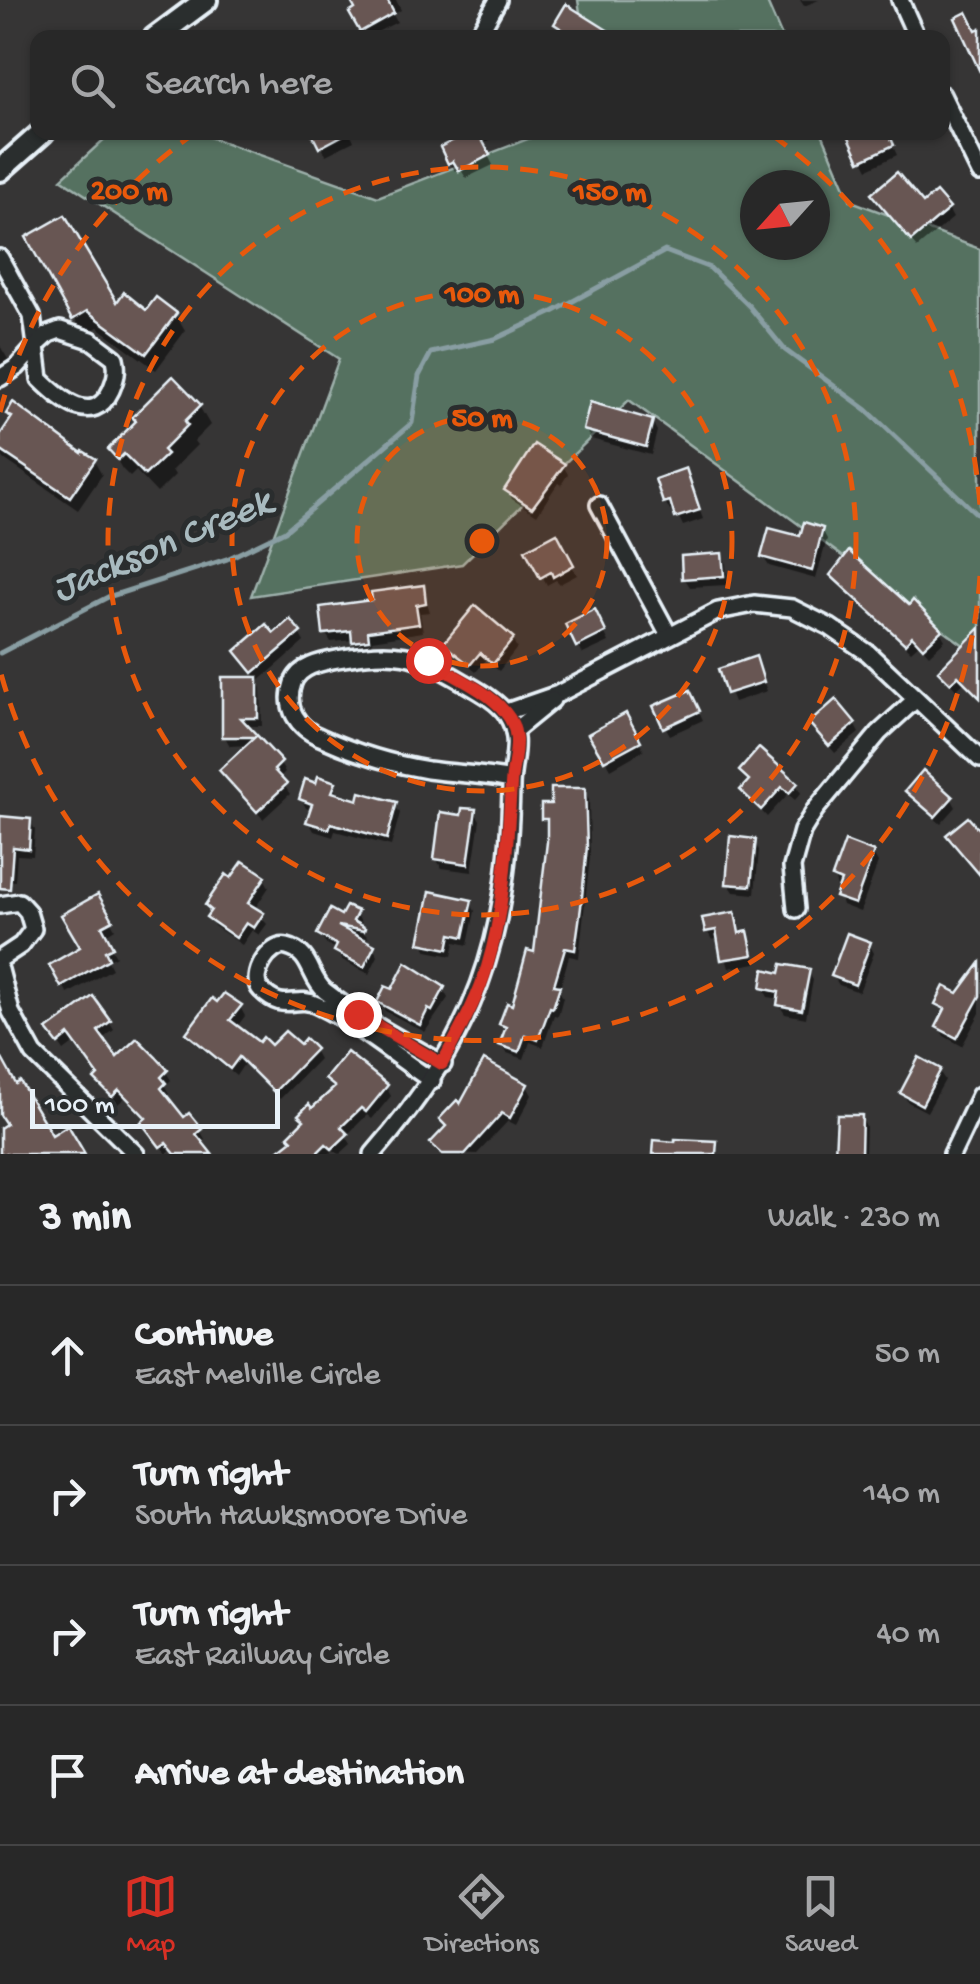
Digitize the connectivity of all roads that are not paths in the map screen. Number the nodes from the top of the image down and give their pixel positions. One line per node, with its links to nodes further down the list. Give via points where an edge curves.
1 (206, 0): 4 (main road)
2 (498, 0): 5 (street)
3 (900, 0): 6 (street)
4 (167, 30)
5 (481, 30)
6 (913, 30)
7 (950, 111): 10 (street)
8 (34, 140): 9 (main road)
9 (0, 170)
10 (980, 173)
11 (0, 258): 12 (street, via 32,316)
12 (36, 346): 12 (street, via 60,330 91,340 115,358 118,372 98,408 70,404 40,379); 13 (street)
13 (0, 378)
14 (599, 505): 15 (street)
15 (669, 636): 16 (street); 17 (street, via 718,611 754,604 792,608 868,653)
16 (558, 694): 18 (street); 19 (street)
17 (915, 700): 20 (street); 23 (street, via 879,733 802,832 792,868)
18 (506, 712): 19 (street); 21 (street, via 428,660 386,652 307,667 294,679 290,699 303,730 337,745 398,764)
19 (514, 731): 21 (street, via 518,756)
20 (980, 760)
21 (511, 780): 29 (street, via 502,902 487,968)
22 (0, 906): 24 (street, via 18,902 33,929)
23 (796, 909)
24 (0, 959)
25 (0, 970): 32 (street, via 34,1054)
26 (315, 980): 27 (street); 27 (street, via 313,967 287,946 270,954 256,975 256,983 280,1004); 28 (street)
27 (302, 1001): 28 (street)
28 (354, 1020): 29 (street); 30 (street)
29 (442, 1064): 30 (street)
30 (432, 1081): 33 (street)
31 (980, 1095): 34 (street)
32 (136, 1154)
33 (373, 1154)
34 (952, 1154)

